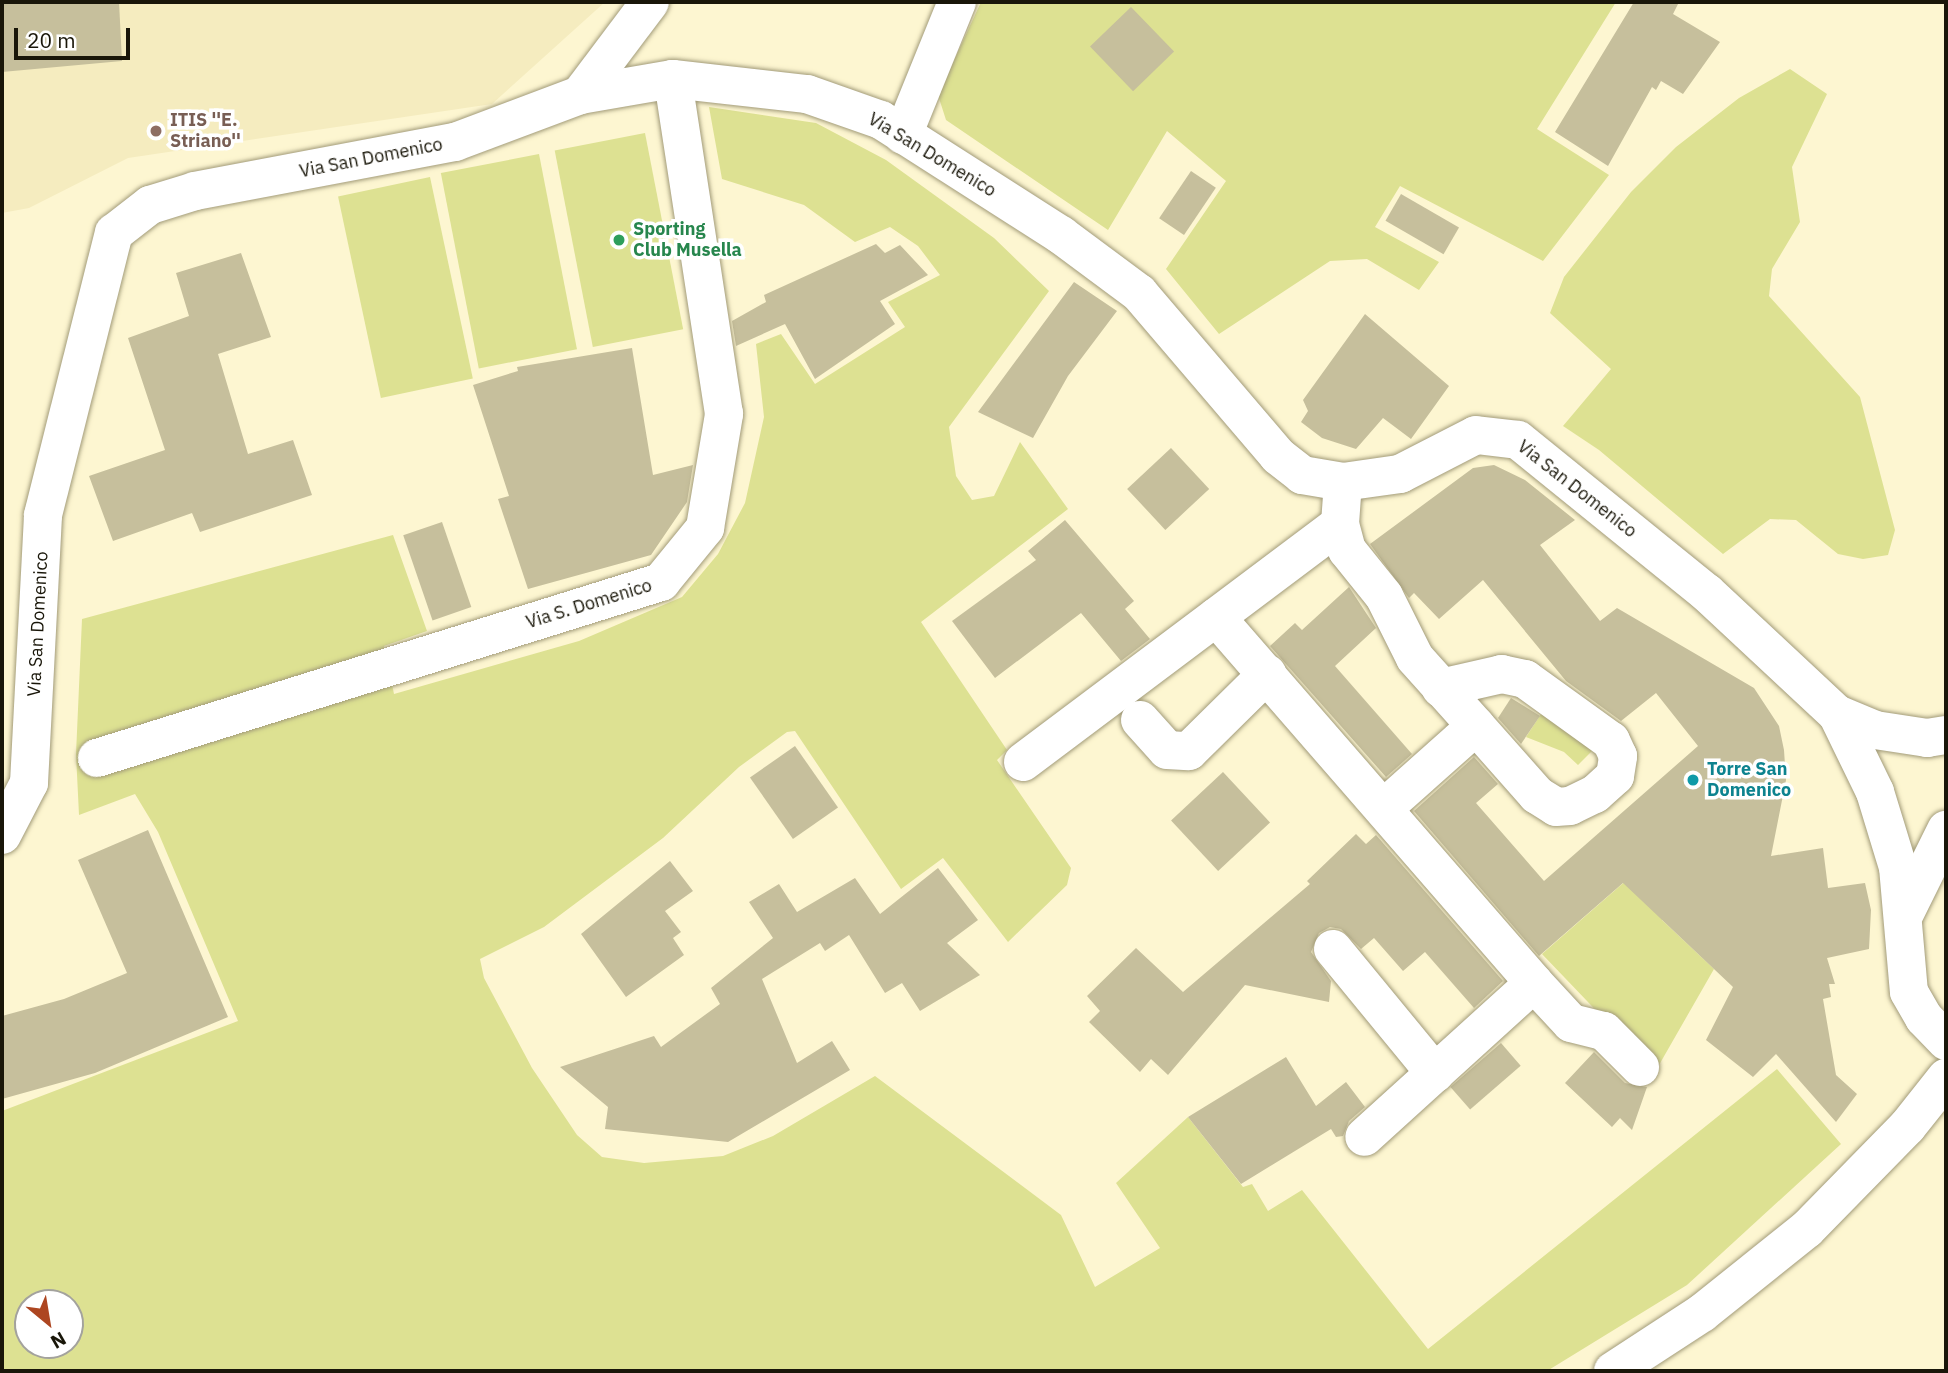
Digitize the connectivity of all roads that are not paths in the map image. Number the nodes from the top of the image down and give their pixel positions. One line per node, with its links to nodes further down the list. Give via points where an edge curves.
1 (650, 2): 4 (main road)
2 (957, 2): 5 (main road)
3 (673, 79): 4 (main road, Via San Domenico); 5 (main road, Via San Domenico, via 807,94 881,120); 15 (main road, Via S. Domenico, via 724,414 705,528 661,582)
4 (580, 95): 19 (main road, Via San Domenico, via 455,142 183,195 150,205 114,233 43,515 29,783)
5 (903, 135): 6 (main road, Via San Domenico, via 1061,235 1139,293 1278,456 1302,475)
6 (1343, 482): 7 (main road); 11 (main road, Via San Domenico, via 1400,474 1476,435 1518,440 1706,592)
7 (1340, 524): 8 (main road); 10 (main road, via 1347,550 1384,596 1415,658)
8 (1216, 617): 9 (main road); 16 (main road)
9 (1267, 674): 12 (main road, via 1189,751 1167,750); 17 (main road)
10 (1441, 688): 13 (main road); 13 (main road, via 1502,674 1525,679 1611,741 1618,756 1615,776 1583,801 1570,806 1546,803)
11 (1837, 714): 14 (main road, Via San Domenico, via 1875,730 1927,738); 20 (main road, Via San Domenico, via 1879,805 1898,867)
12 (1140, 720)
13 (1476, 726): 17 (main road)
14 (1946, 735)
15 (97, 758)
16 (1023, 762)
17 (1384, 808): 22 (main road)
18 (1946, 830): 20 (main road)
19 (2, 835)
20 (1904, 915): 23 (main road, Via San Domenico, via 1909,992 1924,1018)
21 (1333, 949): 25 (main road)
22 (1534, 984): 24 (main road, via 1572,1023 1604,1031); 25 (main road)
23 (1946, 1041)
24 (1640, 1067)
25 (1435, 1073): 27 (main road)
26 (1946, 1078): 28 (main road, via 1906,1127 1807,1229 1702,1313)
27 (1364, 1137)
28 (1617, 1369)

